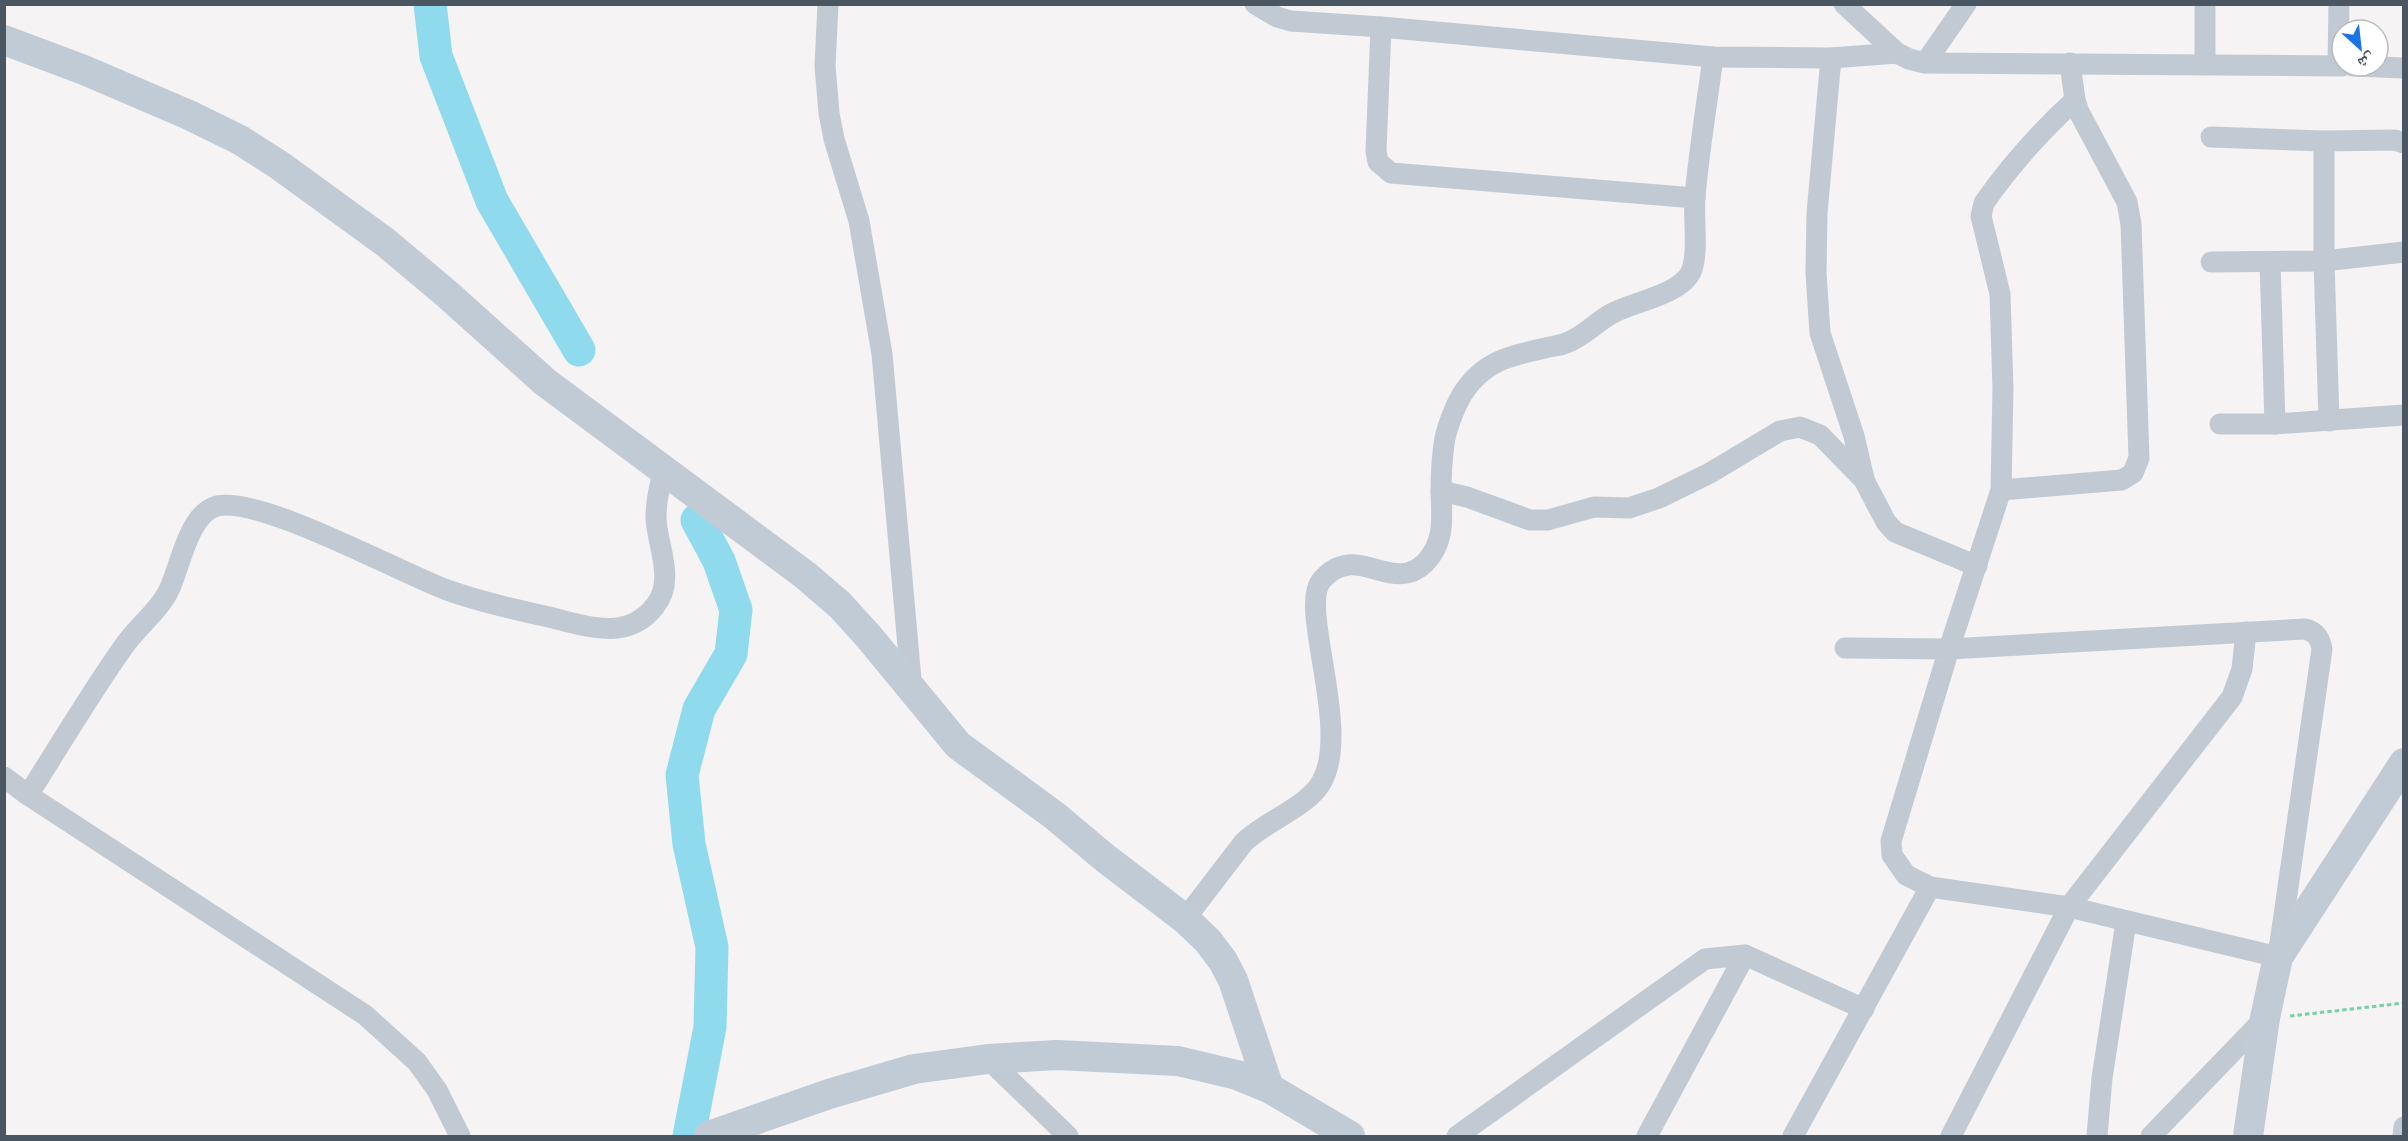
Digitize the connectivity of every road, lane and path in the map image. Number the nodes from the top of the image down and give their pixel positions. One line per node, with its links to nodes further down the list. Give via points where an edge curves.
1 (828, 4): 36 (street, via 825,66 829,113 859,221 882,354)
2 (1255, 4): 6 (street, via 1291,21)
3 (1844, 4): 8 (street)
4 (1966, 4): 11 (street)
5 (2205, 4): 13 (street)
6 (1381, 27): 9 (street); 19 (street, via 1377,151 1378,162 1391,173)
7 (4, 40): 28 (street, via 189,115 279,165 385,242 545,382)
8 (1897, 54): 10 (street); 11 (street)
9 (1713, 57): 10 (street); 19 (street)
10 (1831, 58): 29 (street, via 1817,213 1820,333)
11 (1925, 63): 12 (street)
12 (2070, 63): 13 (street); 15 (street)
13 (2205, 64): 14 (street)
14 (2330, 66)
15 (2075, 100): 30 (street, via 2013,162 1981,210 2000,294); 30 (street, via 2127,202 2131,224 2139,458 2133,472 2122,480)
16 (2211, 137): 17 (street)
17 (2324, 141): 18 (street); 22 (street)
18 (2403, 143)
19 (1695, 198): 31 (street, via 1694,258 1686,279 1668,291 1611,314 1571,341 1509,356 1491,363 1474,377 1461,396 1444,441)
20 (2403, 252): 22 (street)
21 (2211, 261): 23 (street)
22 (2324, 261): 23 (street); 25 (street)
23 (2270, 262): 27 (street)
24 (2403, 415): 25 (street)
25 (2329, 421): 27 (street)
26 (2220, 424): 27 (street)
27 (2275, 424)
28 (664, 471): 36 (street, via 840,605); 39 (street, via 657,511 664,566 661,595 638,621 609,630 445,590 285,520 253,509 214,507 189,535 167,594 112,663)
29 (1864, 480): 31 (street, via 1820,435 1800,427 1770,435 1710,473 1629,508 1594,507 1548,520 1530,520); 32 (street, via 1895,532)
30 (2001, 490): 32 (street)
31 (1441, 491): 42 (street, via 1441,536 1424,564 1395,575 1358,564 1344,565 1329,573 1317,588 1316,621 1332,729 1322,782 1306,800 1244,842)
32 (1977, 566): 35 (street)
33 (2246, 632): 35 (street); 41 (street, via 2242,669 2232,697); 45 (street, via 2305,629 2317,635 2322,649)
34 (1845, 648): 35 (street)
35 (1949, 649): 40 (street, via 1891,842 1892,855 1906,875)
36 (912, 692): 42 (street, via 958,745)
37 (2403, 763): 45 (street)
38 (4, 777): 39 (street)
39 (28, 795): 53 (street, via 365,1015 417,1062 437,1090)
40 (1930, 887): 41 (street); 47 (street)
41 (2069, 907): 43 (street); 59 (street)
42 (1185, 920): 50 (street, via 1218,954 1233,980)
43 (2126, 922): 45 (street); 60 (street)
44 (1745, 956): 47 (street); 56 (street, via 1714,956 1691,967); 57 (street)
45 (2278, 957): 48 (street)
46 (2403, 1003): 48 (path)
47 (1864, 1009): 58 (street)
48 (2265, 1018): 61 (street); 62 (street)
49 (988, 1059): 50 (street, via 1057,1055 1178,1061 1237,1075); 54 (street, via 914,1069 829,1094); 55 (street)
50 (1269, 1088): 52 (street)
51 (2403, 1127): 63 (street)
52 (1334, 1133)
53 (460, 1137)
54 (709, 1137)
55 (1068, 1137)
56 (1457, 1137)
57 (1647, 1137)
58 (1793, 1137)
59 (1951, 1137)
60 (2097, 1137)
61 (2151, 1137)
62 (2248, 1137)
63 (2403, 1137)

